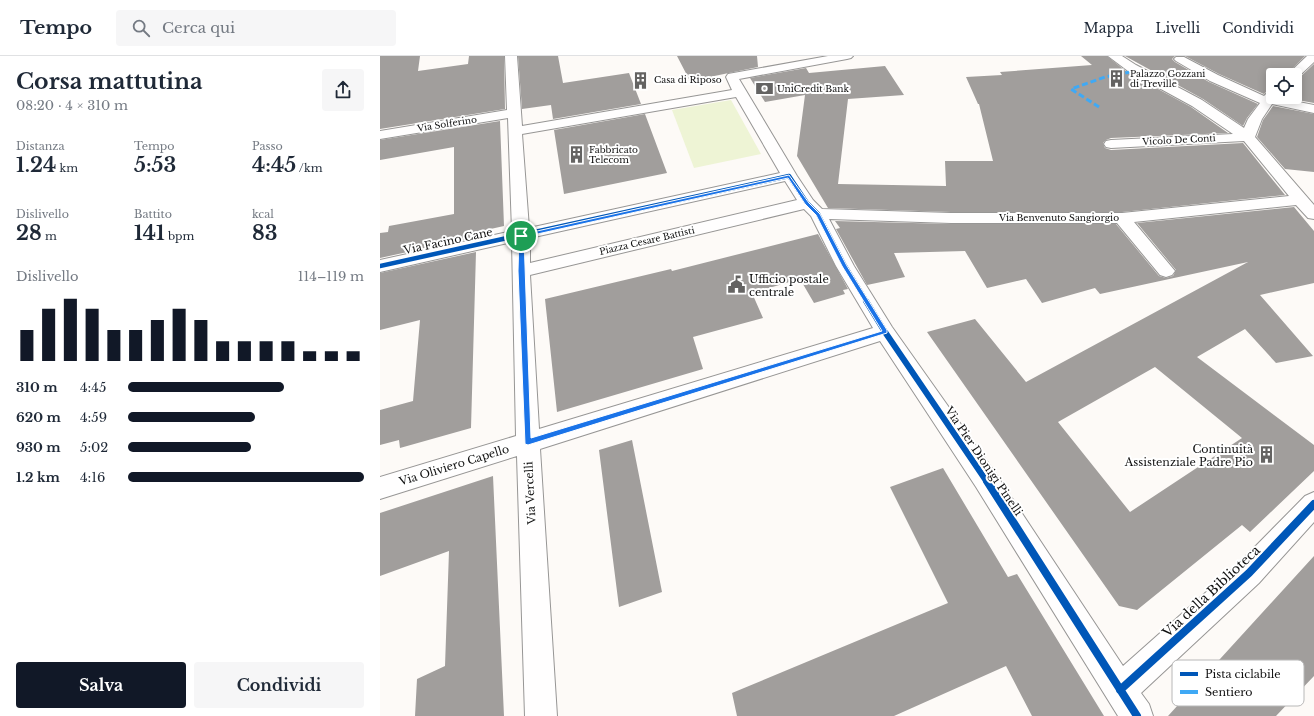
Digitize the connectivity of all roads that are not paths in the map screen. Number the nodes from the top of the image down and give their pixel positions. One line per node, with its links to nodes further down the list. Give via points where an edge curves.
1 (512, 56): 14 (street)
2 (847, 56): 7 (street, via 732,77)
3 (1114, 56): 16 (street, via 1198,103)
4 (1314, 56): 6 (street)
5 (1180, 59): 8 (street, via 1214,78)
6 (1301, 68)
7 (737, 87): 9 (street); 14 (street); 18 (street)
8 (1266, 97)
9 (624, 100)
10 (1266, 102): 16 (street, via 1255,119)
11 (1294, 104): 12 (street)
12 (1314, 109)
13 (530, 115): 14 (street)
14 (515, 120): 15 (street, Via Solferino); 23 (street)
15 (380, 135)
16 (1248, 137): 17 (street, Vicolo De Conti); 19 (street)
17 (1110, 144)
18 (789, 176): 20 (street); 23 (street)
19 (1300, 200): 21 (street); 22 (street, Via Benvenuto Sangiorgio)
20 (812, 209): 22 (street, Via Benvenuto Sangiorgio, via 950,218); 25 (street, Piazza Cesare Battisti); 27 (street, Via Pier Dionigi Pinelli)
21 (1314, 214)
22 (1122, 218): 26 (street)
23 (521, 236): 24 (street, Via Facino Cane); 25 (street)
24 (380, 266)
25 (521, 271): 28 (street, Via Vercelli)
26 (1166, 271)
27 (885, 332): 28 (street, Via Oliviero Capello); 31 (street, Via Pier Dionigi Pinelli, via 985,479)
28 (528, 442): 29 (street, Via Oliviero Capello); 32 (street, Via Vercelli)
29 (380, 488)
30 (1314, 504): 31 (street, Via della Biblioteca, via 1249,573)
31 (1120, 690): 33 (street, Via Pier Dionigi Pinelli)
32 (541, 716)
33 (1137, 716)

